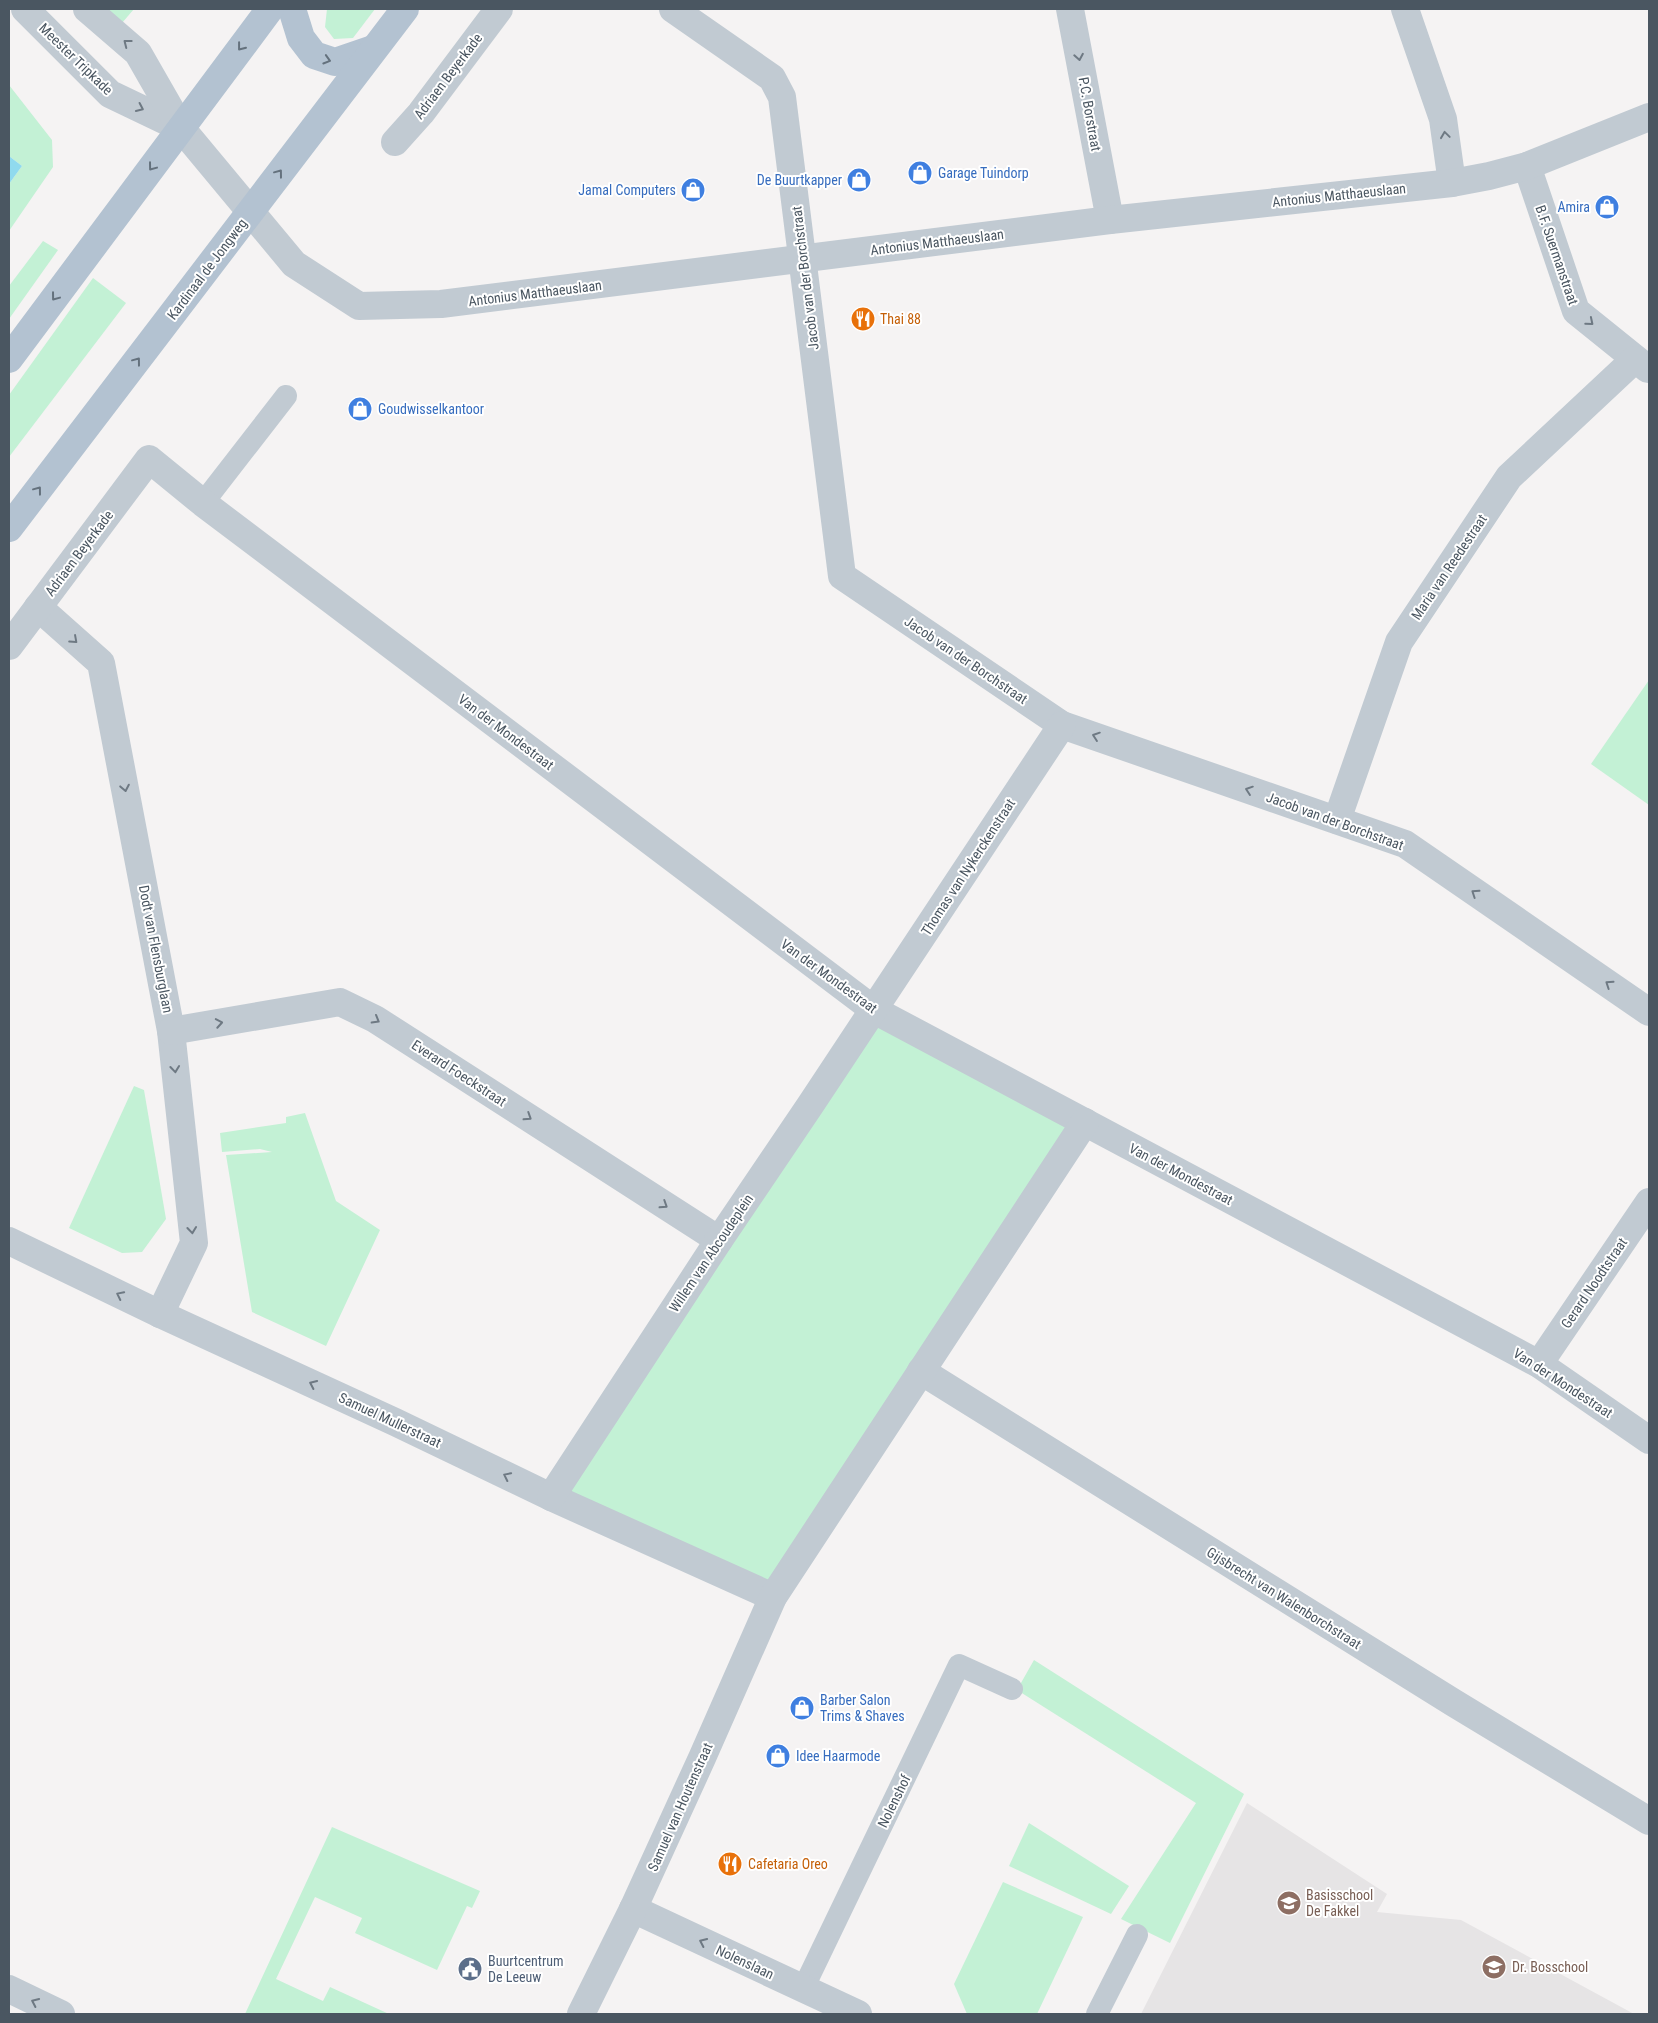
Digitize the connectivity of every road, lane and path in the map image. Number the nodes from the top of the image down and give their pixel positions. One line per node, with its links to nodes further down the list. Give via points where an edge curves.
1 (25, 9): 12 (street, Meester Tripkade, one-way to 12, via 110,94)
2 (86, 9): 12 (street, one-way to 2, via 138,52)
3 (270, 9): 12 (main road, one-way to 12)
4 (292, 9): 10 (main road, one-way to 10, via 301,38 314,56 335,62)
5 (404, 9): 10 (main road, Kardinaal de Jongweg)
6 (499, 9): 13 (street, Adriaen Beyerkade, via 421,113)
7 (673, 9): 18 (street, Jacob van der Borchstraat, via 772,78 782,96)
8 (1070, 9): 17 (street, P.C. Borstraat, one-way to 17)
9 (1405, 9): 15 (street, one-way to 9, via 1443,120)
10 (374, 50): 16 (main road, Kardinaal de Jongweg, one-way to 10)
11 (1649, 117): 14 (street, Antonius Matthaeuslaan)
12 (181, 128): 16 (street, Antonius Matthaeuslaan); 19 (main road, one-way to 19)
13 (395, 142)
14 (1527, 166): 15 (street, Antonius Matthaeuslaan); 20 (street, B.F. Suermanstraat, one-way to 20, via 1576,311)
15 (1452, 183): 17 (street, Antonius Matthaeuslaan)
16 (250, 212): 18 (street, Antonius Matthaeuslaan, via 294,264 359,306 441,304); 24 (main road, Kardinaal de Jongweg, one-way to 16)
17 (1110, 220): 18 (street, Antonius Matthaeuslaan)
18 (802, 260): 27 (street, Jacob van der Borchstraat, via 842,576)
19 (9, 359)
20 (1642, 365): 28 (street, Maria van Reedestraat, via 1509,477 1399,642)
21 (286, 396): 23 (lane)
22 (149, 459): 23 (street, Van der Mondestraat); 25 (street, Adriaen Beyerkade)
23 (203, 503): 29 (street, Van der Mondestraat)
24 (9, 528)
25 (38, 607): 26 (street, Adriaen Beyerkade); 31 (street, Dodt van Flensburglaan, one-way to 31, via 101,664)
26 (9, 646)
27 (1062, 725): 28 (street, Jacob van der Borchstraat, one-way to 27); 29 (street, Thomas van Nykerckenstraat)
28 (1337, 820): 30 (street, Jacob van der Borchstraat, one-way to 28, via 1405,844)
29 (874, 1010): 32 (street, Van der Mondestraat); 34 (street, Willem van Abcoudeplein)
30 (1649, 1012)
31 (171, 1031): 34 (street, Everard Foeckstraat, one-way to 34, via 340,1002 375,1019); 36 (street, Dodt van Flensburglaan, one-way to 36, via 194,1243)
32 (1085, 1122): 37 (street, Van der Mondestraat); 38 (street)
33 (1649, 1202): 37 (street, Gerard Noodtstraat)
34 (719, 1240): 40 (street, Willem van Abcoudeplein)
35 (9, 1241): 36 (street, Samuel Mullerstraat, one-way to 35)
36 (160, 1314): 40 (street, Samuel Mullerstraat, one-way to 36)
37 (1539, 1364): 39 (street, Van der Mondestraat)
38 (921, 1371): 41 (street); 43 (street, Gijsbrecht van Walenborchstraat, via 1454,1704)
39 (1649, 1440)
40 (551, 1497): 41 (street, Samuel Mullerstraat)
41 (773, 1597): 44 (street, Samuel van Houtenstraat)
42 (1012, 1689): 46 (lane, Nolenshof, via 959,1665)
43 (1649, 1821)
44 (633, 1909): 46 (street, Nolenslaan, one-way to 44); 49 (street, Samuel van Houtenstraat)
45 (1137, 1935): 51 (lane)
46 (803, 1989): 50 (street, Nolenslaan)
47 (9, 1990): 48 (street, one-way to 47)
48 (61, 2014)
49 (581, 2014)
50 (858, 2014)
51 (1097, 2014)

